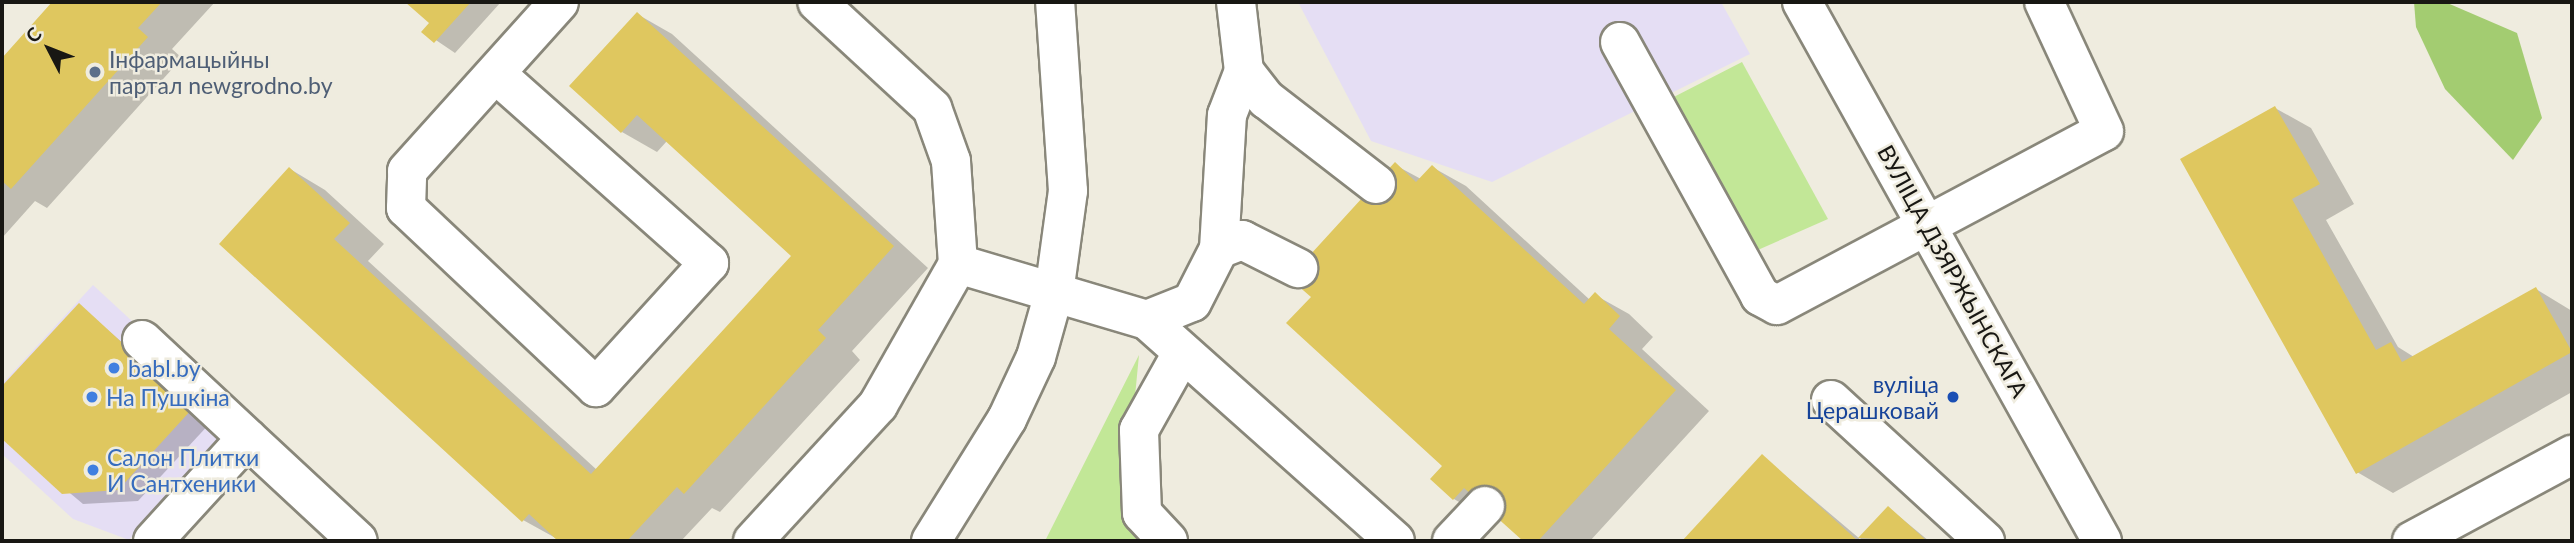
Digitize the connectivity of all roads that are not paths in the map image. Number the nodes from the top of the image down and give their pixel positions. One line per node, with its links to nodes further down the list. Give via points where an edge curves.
1 (559, 2): 9 (main road)
2 (817, 2): 13 (main road, via 932,108 951,161)
3 (1055, 2): 15 (main road, via 1068,191)
4 (1236, 2): 8 (main road)
5 (1802, 2): 11 (main road, ВУЛІЦА ДЗЯРЖЫНСКАГА)
6 (2044, 2): 11 (main road, via 2104,131)
7 (1620, 42): 11 (main road, via 1767,303 1787,304)
8 (1244, 71): 10 (main road, via 1266,99); 12 (main road, via 1227,115)
9 (496, 74): 9 (main road, via 407,171 406,208 596,387 709,263)
10 (1376, 184)
11 (1928, 226): 31 (main road, ВУЛІЦА ДЗЯРЖЫНСКАГА)
12 (1219, 249): 14 (main road, via 1242,240); 16 (main road, via 1192,302)
13 (958, 264): 15 (main road); 25 (main road, via 878,405)
14 (1298, 268)
15 (1054, 293): 16 (main road); 26 (main road, via 1036,357 1007,419)
16 (1147, 320): 18 (main road)
17 (142, 340): 20 (main road)
18 (1182, 353): 27 (main road, via 1139,430 1142,513); 28 (main road)
19 (1830, 400): 30 (main road)
20 (247, 438): 23 (main road); 24 (main road)
21 (2572, 455): 32 (main road)
22 (1485, 506): 29 (main road)
23 (152, 541)
24 (358, 541)
25 (753, 541)
26 (931, 541)
27 (1168, 541)
28 (1395, 541)
29 (1451, 541)
30 (1985, 541)
31 (2102, 541)
32 (2412, 541)

